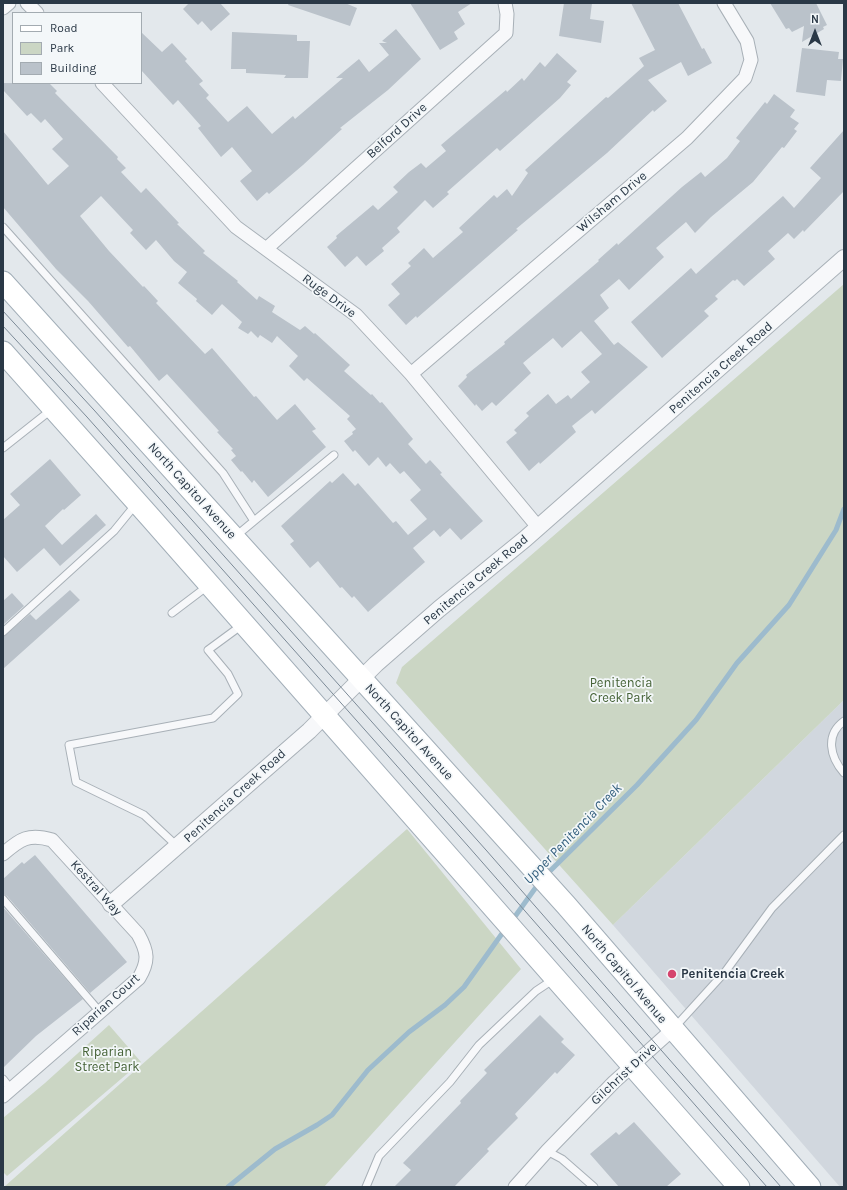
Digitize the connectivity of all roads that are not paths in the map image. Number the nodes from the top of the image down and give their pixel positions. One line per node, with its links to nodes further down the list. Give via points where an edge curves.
1 (9, 3): 5 (street)
2 (28, 3): 6 (street)
3 (505, 3): 9 (street, Belford Drive, via 506,33)
4 (724, 3): 13 (street, Wilsham Drive, via 747,41 751,60 745,78 687,138)
5 (3, 8)
6 (36, 12)
7 (103, 84): 9 (street, Ruge Drive, via 236,227)
8 (3, 227): 18 (lane, via 223,473)
9 (266, 249): 13 (street, Ruge Drive, via 356,315)
10 (844, 258): 19 (street, Penitencia Creek Road)
11 (3, 282): 20 (main road, North Capitol Avenue)
12 (3, 352): 14 (main road)
13 (411, 374): 19 (street, Ruge Drive)
14 (53, 408): 15 (lane); 17 (main road)
15 (3, 447)
16 (334, 455): 18 (lane)
17 (137, 503): 21 (main road); 24 (lane, via 114,531)
18 (254, 521): 20 (lane)
19 (538, 527): 25 (street, Penitencia Creek Road, via 439,609)
20 (234, 537): 25 (main road, North Capitol Avenue)
21 (210, 584): 22 (lane); 23 (main road)
22 (172, 613)
23 (244, 624): 26 (main road); 30 (lane, via 208,650 228,674 238,694 213,718 69,745 76,782 144,815)
24 (3, 632)
25 (361, 679): 26 (street, Penitencia Creek Road); 37 (main road, North Capitol Avenue, via 566,905)
26 (324, 715): 30 (street, Penitencia Creek Road); 35 (main road)
27 (844, 721): 28 (lane, via 834,734 831,754)
28 (844, 772)
29 (844, 835): 37 (lane, Gilchrist Drive, via 772,908 725,972)
30 (178, 847): 33 (street, Penitencia Creek Road)
31 (3, 854): 33 (street, Kestral Way, via 18,841 29,837 41,836 55,842)
32 (3, 899): 36 (lane)
33 (111, 904): 34 (street, Kestral Way)
34 (138, 934): 36 (street, Riparian Court, via 146,947 144,969 139,978)
35 (555, 978): 38 (main road); 41 (lane, via 536,991 479,1044 450,1082 379,1156)
36 (100, 1012): 39 (street, Riparian Court)
37 (672, 1030): 38 (street, Gilchrist Drive); 45 (main road, North Capitol Avenue)
38 (631, 1065): 40 (street, Gilchrist Drive); 44 (main road)
39 (6, 1088)
40 (547, 1151): 42 (street, Gilchrist Drive); 43 (lane, via 562,1159)
41 (366, 1187)
42 (515, 1187)
43 (594, 1187)
44 (739, 1187)
45 (810, 1187)

